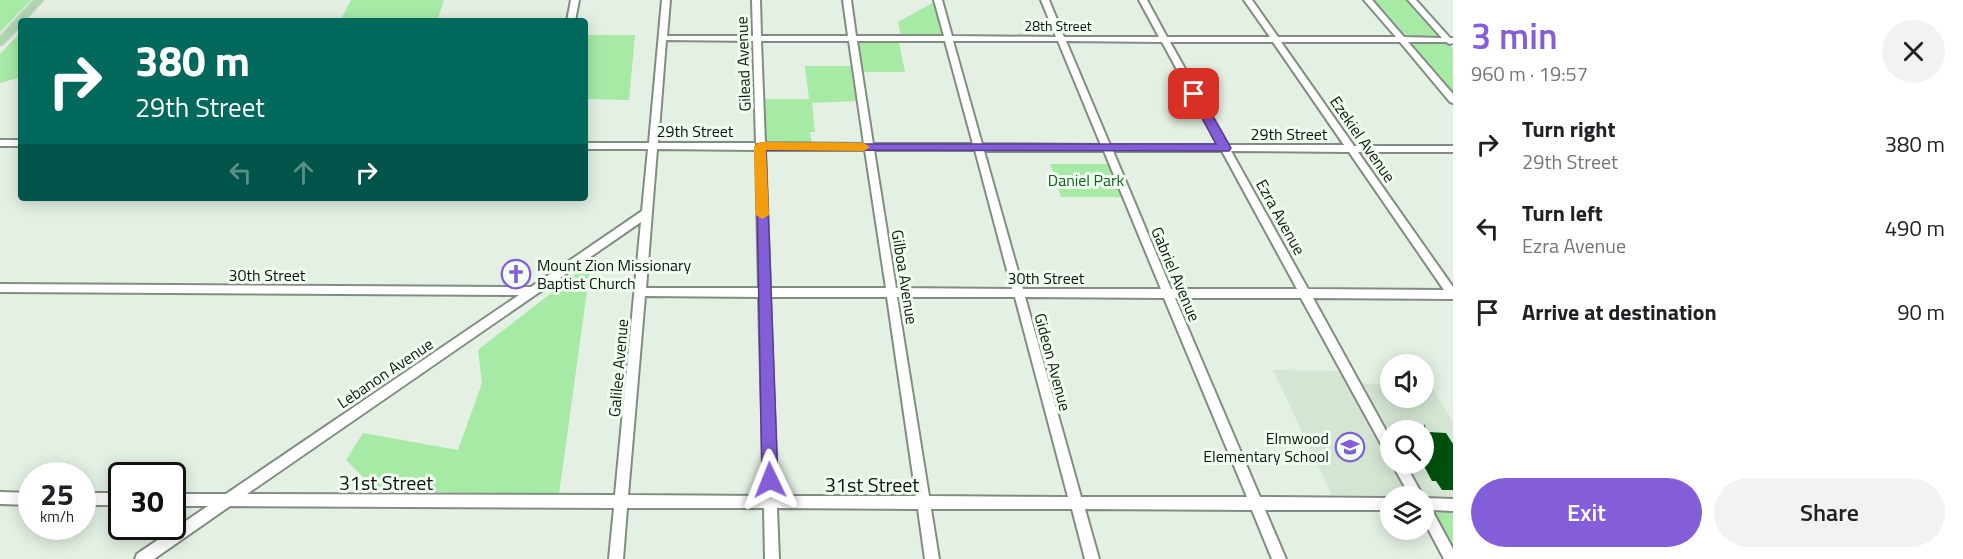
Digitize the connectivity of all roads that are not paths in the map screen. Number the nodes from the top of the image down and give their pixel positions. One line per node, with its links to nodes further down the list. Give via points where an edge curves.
1 (39, 0): 12 (main road)
2 (575, 0): 13 (street)
3 (666, 0): 15 (street, Galilee Avenue)
4 (756, 0): 16 (street, Gilead Avenue)
5 (847, 0): 17 (street, Gilboa Avenue)
6 (938, 0): 18 (street, Gideon Avenue)
7 (1045, 0): 19 (street, Gabriel Avenue)
8 (1143, 0): 20 (street, Ezra Avenue)
9 (1248, 0): 21 (street, Ezekiel Avenue)
10 (1368, 0): 22 (street)
11 (1412, 0): 24 (street)
12 (22, 18)
13 (572, 18)
14 (18, 23): 23 (main road)
15 (663, 38): 16 (street, 28th Street); 29 (street, Galilee Avenue)
16 (757, 38): 17 (street, 28th Street); 30 (street, Gilead Avenue)
17 (853, 38): 18 (street, 28th Street); 31 (street, Gilboa Avenue)
18 (949, 38): 19 (street, 28th Street); 32 (street, Gideon Avenue)
19 (1061, 39): 20 (street, 28th Street); 33 (street, Gabriel Avenue)
20 (1164, 39): 21 (street, 28th Street); 34 (street, Ezra Avenue)
21 (1275, 39): 22 (street, 28th Street); 35 (street, Ezekiel Avenue)
22 (1402, 40): 24 (street, 28th Street); 25 (street)
23 (0, 42)
24 (1451, 42)
25 (1453, 100)
26 (0, 143): 27 (street)
27 (18, 143)
28 (588, 146): 29 (street, 29th Street)
29 (653, 146): 30 (street, 29th Street); 37 (street, Galilee Avenue)
30 (760, 146): 31 (street, 29th Street); 41 (street, Gilead Avenue)
31 (870, 147): 32 (street, 29th Street); 42 (street, Gilboa Avenue)
32 (979, 147): 33 (street, 29th Street); 43 (street, Gideon Avenue)
33 (1107, 148): 34 (street, 29th Street); 44 (street, Gabriel Avenue)
34 (1225, 148): 35 (street, 29th Street); 45 (street, Ezra Avenue)
35 (1352, 149): 36 (street, 29th Street); 46 (street, Ezekiel Avenue)
36 (1453, 149)
37 (647, 213): 39 (street, Lebanon Avenue); 40 (street, Galilee Avenue)
38 (0, 288): 39 (street, 30th Street)
39 (534, 291): 51 (street, Lebanon Avenue)
40 (640, 292): 41 (street, 30th Street); 52 (street, Galilee Avenue)
41 (765, 292): 42 (street, 30th Street); 53 (street, Gilead Avenue)
42 (892, 292): 43 (street, 30th Street); 54 (street, Gilboa Avenue)
43 (1019, 293): 44 (street, 30th Street); 55 (street, Gideon Avenue)
44 (1168, 293): 45 (street, 30th Street); 56 (street, Gabriel Avenue)
45 (1305, 293): 46 (street, 30th Street); 47 (street, Ezra Avenue)
46 (1453, 294)
47 (1380, 431)
48 (0, 498): 49 (street)
49 (18, 499)
50 (186, 500): 51 (street, 31st Street)
51 (228, 500): 52 (street, 31st Street); 61 (street, Lebanon Avenue)
52 (621, 503): 53 (street, 31st Street); 62 (street, Galilee Avenue)
53 (771, 503): 54 (street, 31st Street); 63 (street, Gilead Avenue)
54 (924, 504): 55 (street, 31st Street); 64 (street, Gilboa Avenue)
55 (1077, 504): 56 (street, 31st Street); 65 (street, Gideon Avenue)
56 (1256, 504): 57 (street, 31st Street); 66 (street, Gabriel Avenue)
57 (1380, 504)
58 (1434, 504): 59 (street)
59 (1453, 505)
60 (1434, 528): 67 (street)
61 (142, 559)
62 (616, 559)
63 (772, 559)
64 (932, 559)
65 (1092, 559)
66 (1279, 559)
67 (1451, 559)

